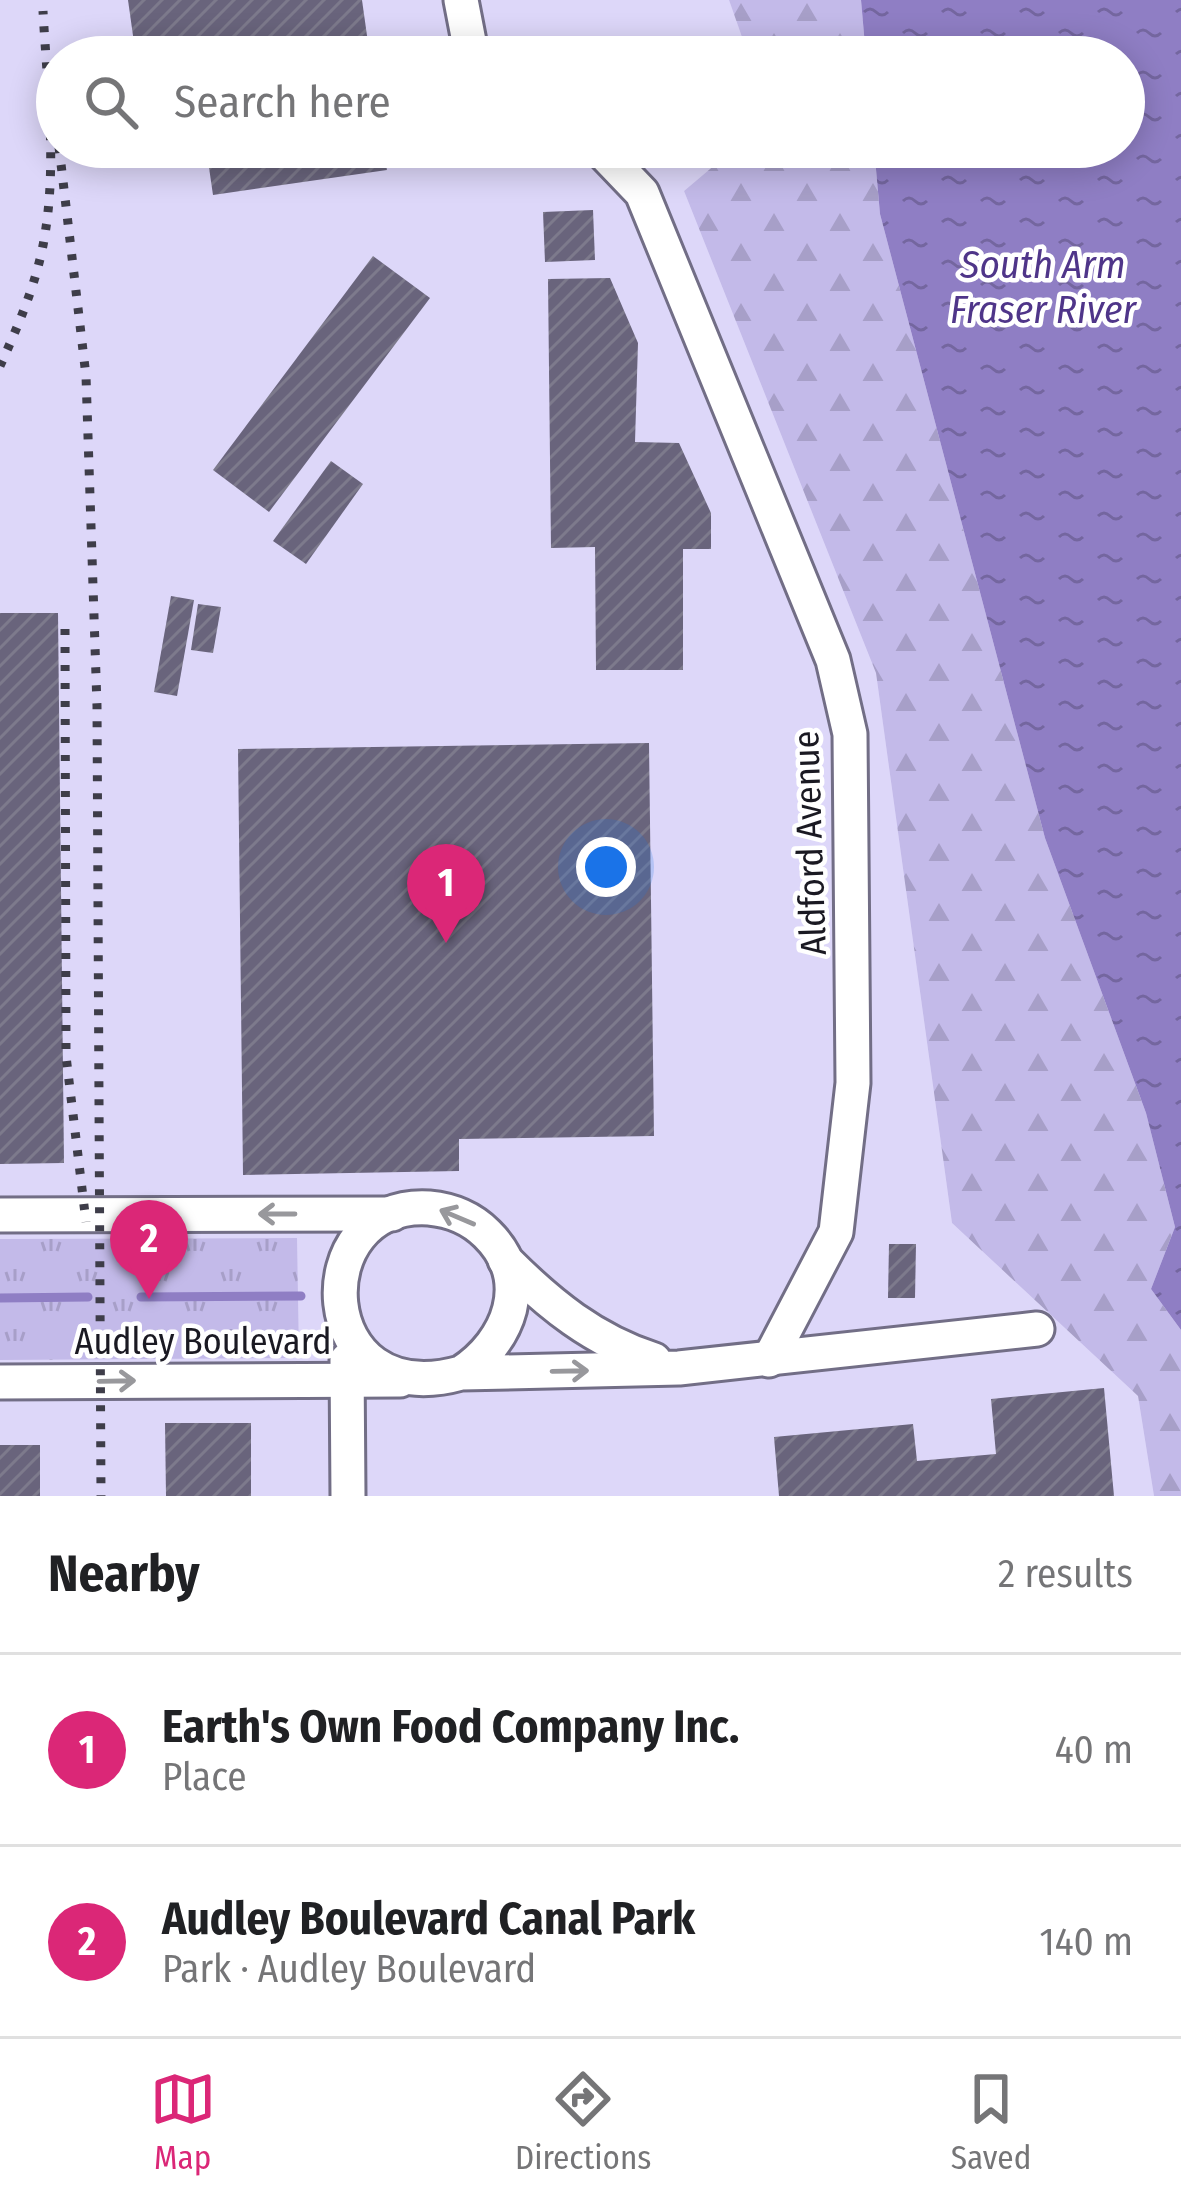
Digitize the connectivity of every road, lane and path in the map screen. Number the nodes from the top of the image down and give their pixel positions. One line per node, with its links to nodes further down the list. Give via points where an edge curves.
1 (461, 0): 2 (street)
2 (468, 36)
3 (618, 168): 9 (street, Aldford Avenue, via 642,194 833,660 850,734 854,1083 836,1232)
4 (394, 1214): 5 (street, one-way to 5); 6 (street, one-way to 4, via 470,1219 444,1209); 8 (street, via 350,1251 338,1304)
5 (0, 1215)
6 (505, 1260): 10 (street, via 557,1311 620,1349); 11 (street, via 510,1312 484,1359)
7 (1037, 1329): 9 (street)
8 (346, 1330): 12 (street); 13 (street, via 371,1362)
9 (769, 1360): 10 (street)
10 (679, 1368): 11 (street, one-way to 10)
11 (461, 1373): 13 (street)
12 (348, 1379): 13 (street, Audley Boulevard); 14 (street, Audley Boulevard, one-way to 12); 15 (street)
13 (407, 1379)
14 (0, 1382)
15 (348, 1496)

